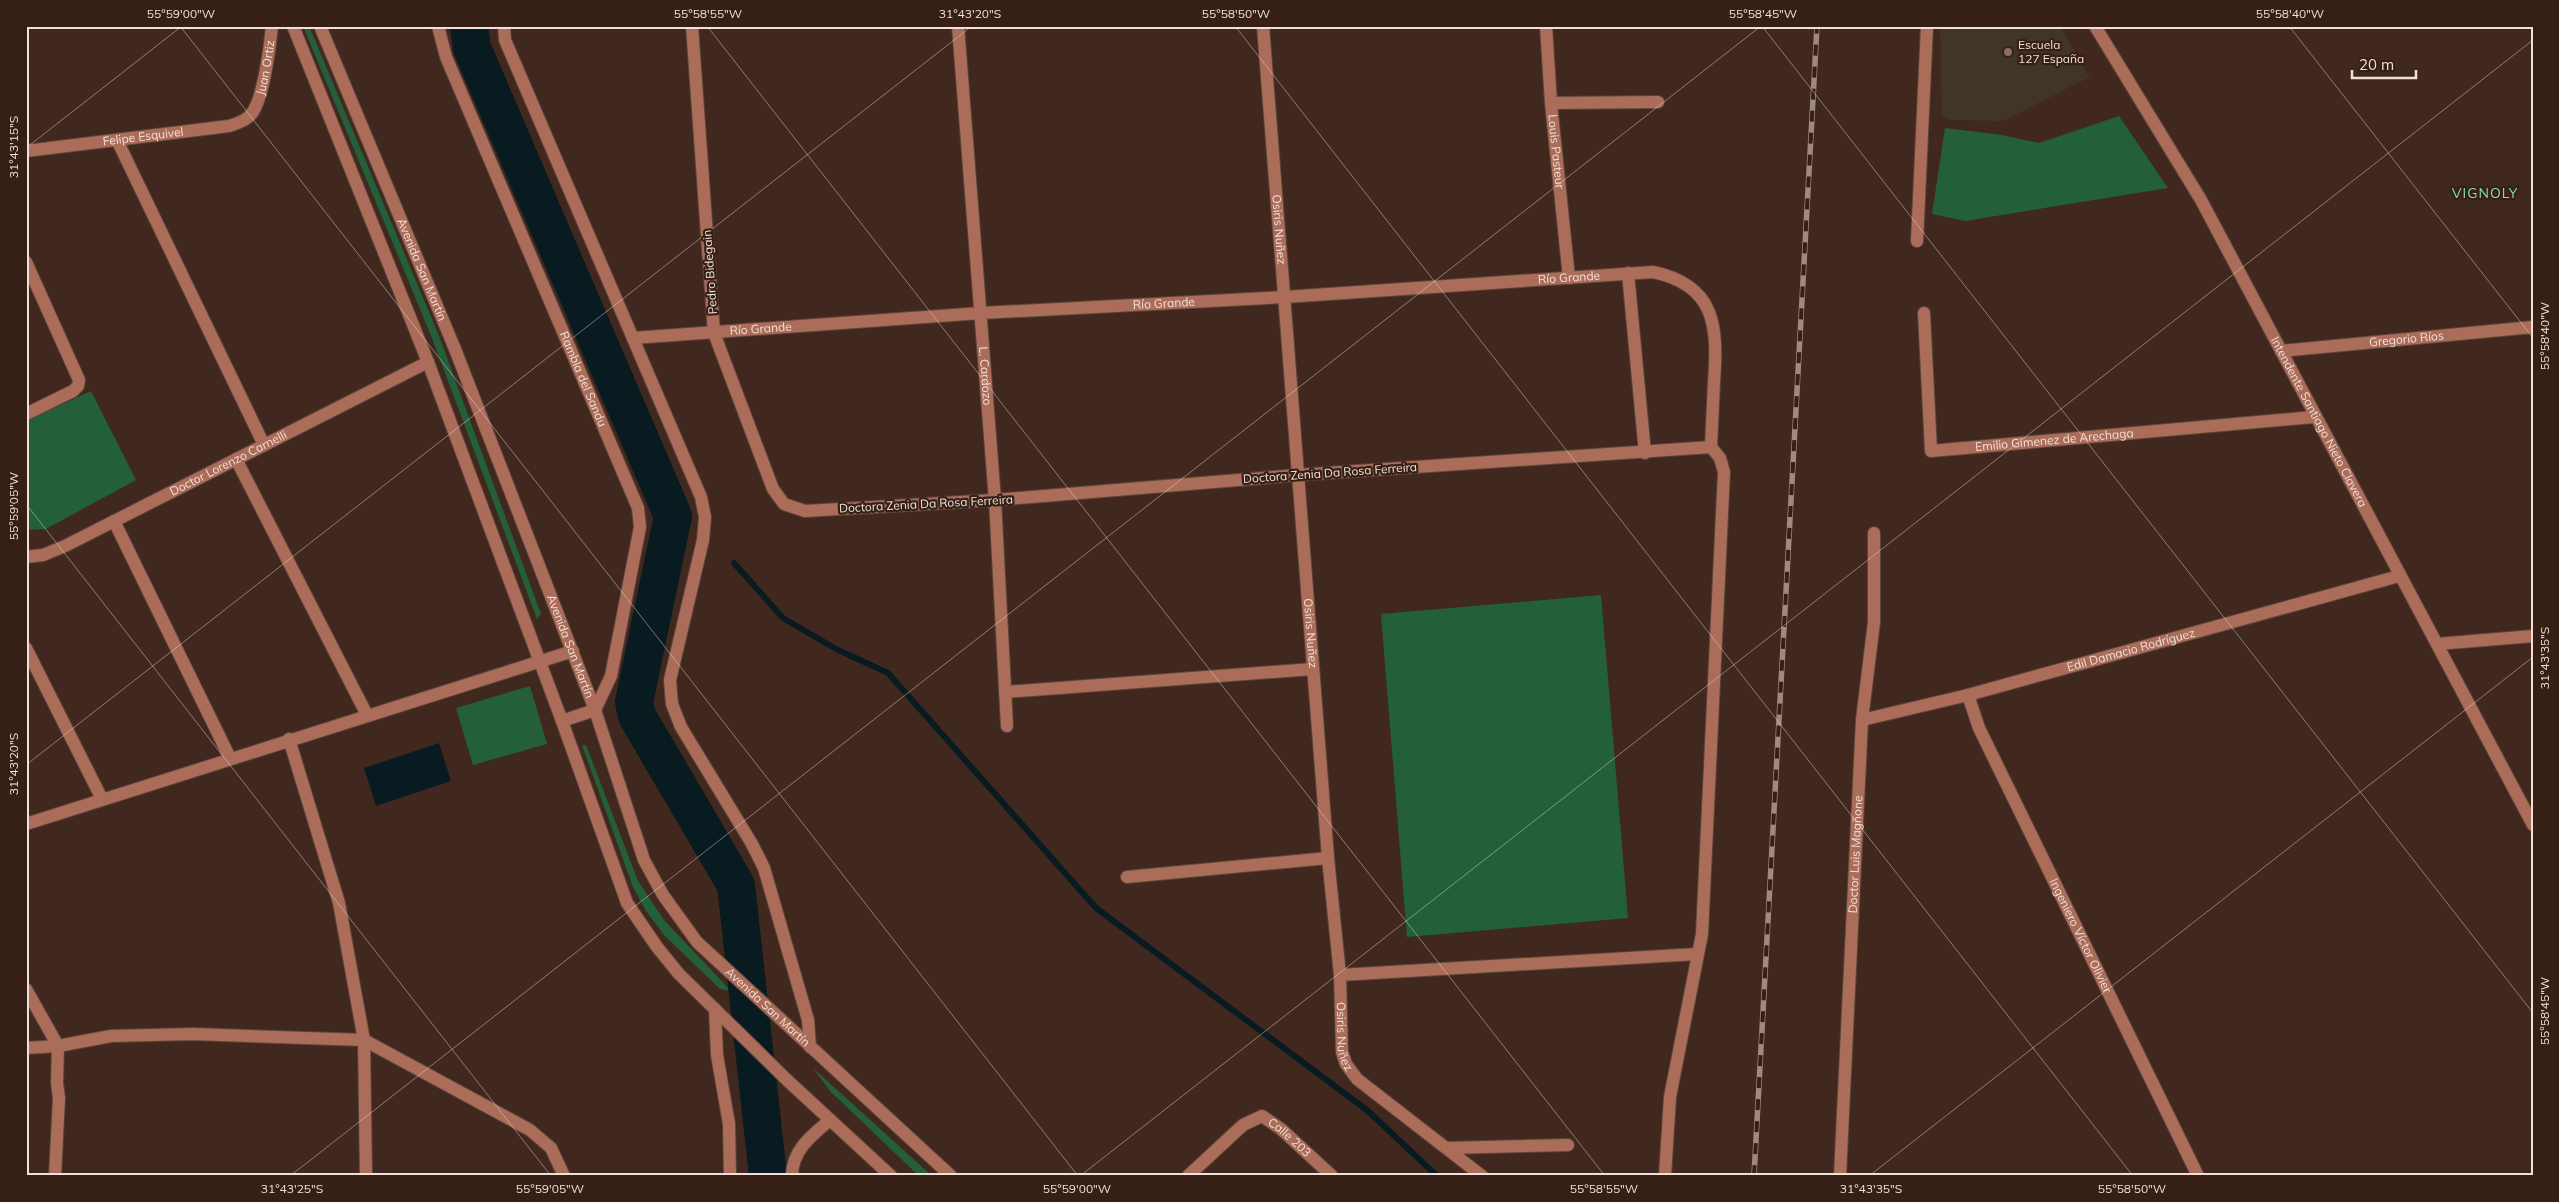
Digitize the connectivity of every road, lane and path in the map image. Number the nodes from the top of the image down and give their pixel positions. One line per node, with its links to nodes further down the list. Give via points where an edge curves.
1 (272, 26): 14 (street, Juan Ortiz, via 268,58)
2 (293, 26): 28 (street)
3 (320, 26): 45 (street, Avenida San Martín, via 455,349)
4 (438, 26): 50 (street, Rambla del Sandu, via 446,57 638,508 640,527 611,676)
5 (504, 26): 26 (street, via 505,40)
6 (692, 26): 25 (street, Pedro Bidegain)
7 (958, 26): 22 (street, L. Cardozo)
8 (1263, 26): 21 (street, Osiris Nuñez)
9 (1546, 26): 13 (street, Louis Pasteur)
10 (1927, 26): 17 (street)
11 (2095, 26): 27 (street, Intendente Santiago Nieto Clavera, via 2201,200)
12 (1658, 102): 13 (street)
13 (1551, 103): 20 (street, Louis Pasteur)
14 (254, 110): 15 (street, Felipe Esquivel, via 246,119 229,126)
15 (117, 140): 16 (street, Felipe Esquivel); 31 (street)
16 (26, 151)
17 (1916, 241)
18 (26, 262): 29 (street, via 79,380 73,391)
19 (1628, 273): 20 (street, Río Grande); 32 (street, Río Grande, via 1653,272 1674,276 1691,288 1707,306 1714,325 1716,349); 33 (street)
20 (1569, 278): 21 (street, Río Grande)
21 (1285, 297): 22 (street, Río Grande); 35 (street, Osiris Nuñez)
22 (981, 313): 25 (street, Río Grande); 36 (street, L. Cardozo)
23 (1924, 313): 30 (street, Emilio Gimenez de Arechaga, via 1931,451)
24 (2533, 327): 27 (street, Gregorio Ríos)
25 (714, 333): 26 (street, Río Grande); 37 (street, Pedro Bidegain, via 773,489)
26 (633, 338): 68 (street, via 701,497 705,517 703,540 670,680 672,704 681,727 764,868 808,1020)
27 (2281, 351): 30 (street, Intendente Santiago Nieto Clavera)
28 (428, 362): 31 (street, Doctor Lorenzo Carnelli); 46 (street)
29 (26, 414)
30 (2314, 417): 41 (street, Intendente Santiago Nieto Clavera)
31 (264, 445): 34 (street, Doctor Lorenzo Carnelli)
32 (1710, 447): 33 (street, Doctora Zenia Da Rosa Ferreira); 62 (street, via 1720,458 1724,472 1702,934)
33 (1645, 453): 35 (street, Doctora Zenia Da Rosa Ferreira)
34 (236, 459): 38 (street, Doctor Lorenzo Carnelli); 51 (street)
35 (1298, 475): 36 (street, Doctora Zenia Da Rosa Ferreira); 47 (street, Osiris Nuñez)
36 (995, 500): 37 (street, Doctora Zenia Da Rosa Ferreira, via 805,510); 48 (street, L. Cardozo)
37 (784, 504)
38 (114, 521): 40 (street, Doctor Lorenzo Carnelli, via 65,546); 56 (street)
39 (1874, 533): 52 (street, Doctor Luis Magñone, via 1874,622)
40 (26, 557)
41 (2399, 576): 43 (street, Intendente Santiago Nieto Clavera); 49 (street, Edil Damacio Rodríguez)
42 (2533, 636): 43 (street)
43 (2437, 644): 59 (street, Intendente Santiago Nieto Clavera)
44 (26, 648): 57 (street)
45 (573, 651): 46 (street); 50 (street, Avenida San Martín)
46 (540, 662): 51 (street); 53 (street)
47 (1313, 669): 48 (street); 60 (street, Osiris Nuñez)
48 (1005, 692): 54 (street, L. Cardozo)
49 (1968, 694): 52 (street, Edil Damacio Rodríguez); 85 (street, Ingeniero Víctor Olivier, via 1979,728)
50 (595, 710): 53 (street); 68 (street, Avenida San Martín, via 644,860 663,895 697,942)
51 (367, 715): 55 (street)
52 (1862, 720): 84 (street, Doctor Luis Magñone)
53 (562, 721): 65 (street, via 627,903 656,948)
54 (1007, 726)
55 (289, 740): 56 (street); 66 (street, via 339,903)
56 (230, 758): 57 (street)
57 (102, 799): 58 (street)
58 (26, 824)
59 (2533, 825)
60 (1328, 858): 61 (street); 63 (street, Osiris Nuñez)
61 (1126, 878)
62 (1697, 954): 63 (street); 83 (street, via 1670,1097)
63 (1340, 975): 72 (street, Osiris Nuñez, via 1342,1052 1346,1064 1357,1079)
64 (26, 989): 67 (street)
65 (715, 1009): 70 (street); 76 (street, via 717,1055 729,1124)
66 (364, 1040): 67 (street, via 193,1034 111,1036); 74 (street); 75 (street, via 530,1130 551,1148)
67 (58, 1046): 69 (street); 73 (street)
68 (810, 1047): 79 (street, Avenida San Martín)
69 (26, 1048)
70 (830, 1120): 77 (street, via 798,1151); 78 (street)
71 (1568, 1145): 72 (street)
72 (1447, 1148): 82 (street, Osiris Nuñez)
73 (55, 1176)
74 (366, 1176)
75 (564, 1176)
76 (730, 1176)
77 (792, 1176)
78 (891, 1176)
79 (951, 1176)
80 (1188, 1176): 81 (street, Calle 203, via 1243,1125 1262,1116)
81 (1332, 1176)
82 (1482, 1176)
83 (1665, 1176)
84 (1840, 1176)
85 (2198, 1176)

